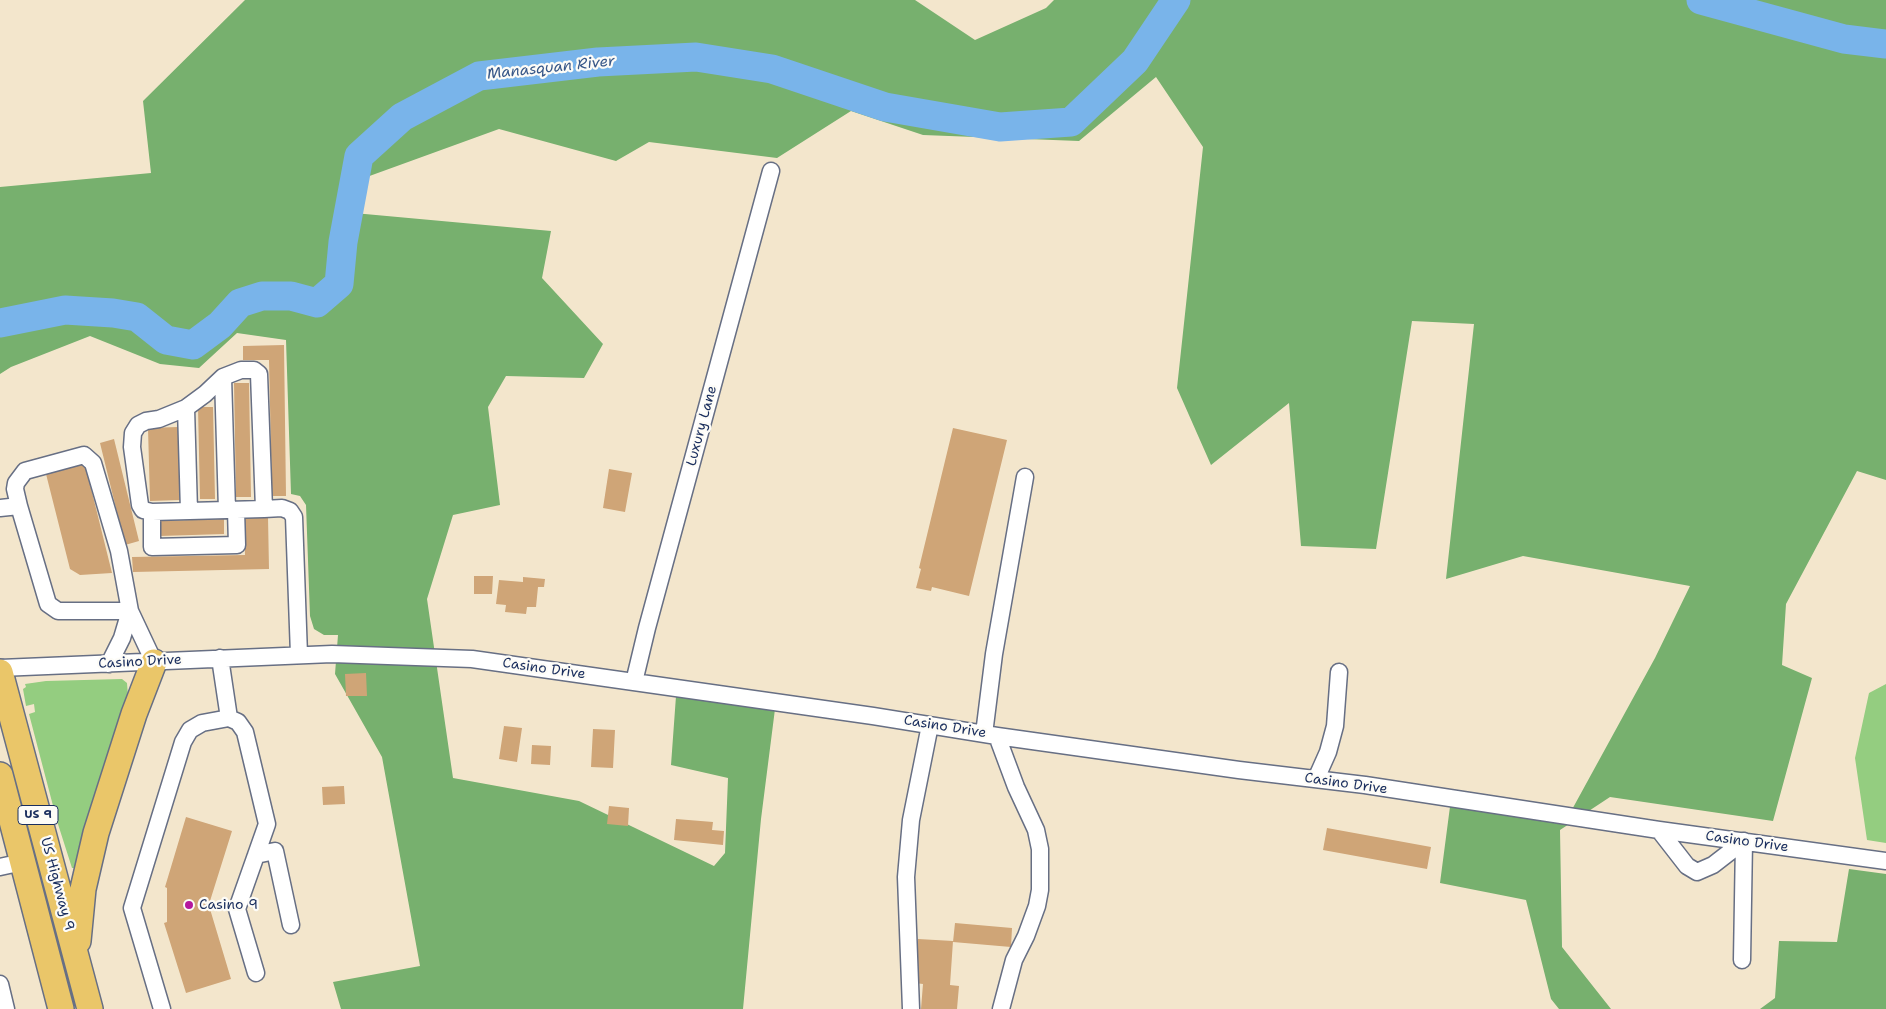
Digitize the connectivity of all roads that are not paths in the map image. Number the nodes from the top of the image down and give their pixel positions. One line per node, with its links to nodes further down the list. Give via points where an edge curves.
1 (771, 171): 17 (street, Luxury Lane)
2 (222, 376): 3 (street); 6 (street, via 241,370 254,370 259,374); 7 (street)
3 (186, 408): 8 (street); 9 (street, via 138,425 133,433 140,505 143,510)
4 (1025, 477): 20 (street, via 994,654)
5 (6, 509): 10 (street, via 48,604 58,611); 10 (street, via 16,483 25,471 84,455 93,462 120,551)
6 (264, 509): 7 (street); 11 (street, via 282,508 290,511 294,518)
7 (231, 510): 8 (street); 9 (street, via 237,545 152,548)
8 (190, 511): 9 (street)
9 (152, 512)
10 (130, 611): 13 (street); 14 (street, via 122,638)
11 (299, 655): 12 (street, Casino Drive); 17 (street, Casino Drive, via 472,659)
12 (220, 658): 13 (street, Casino Drive); 18 (street)
13 (154, 662): 14 (street, Casino Drive); 29 (highway, via 96,833 83,888)
14 (109, 664): 15 (street, Casino Drive)
15 (0, 670): 29 (highway, US Highway 9 / US 9)
16 (1339, 672): 22 (street, via 1335,726)
17 (634, 682): 19 (street, Casino Drive)
18 (229, 718): 25 (street, via 238,722 245,732 267,824); 36 (street, via 202,723 190,730 183,742 132,908)
19 (930, 725): 20 (street, Casino Drive); 37 (street, via 911,820 906,877)
20 (990, 735): 22 (street, Casino Drive); 38 (street, via 1036,830 1040,849 1037,906 1014,960)
21 (0, 775): 27 (highway, US Highway 9 / US 9)
22 (1316, 779): 23 (street, Casino Drive)
23 (1659, 830): 24 (street, Casino Drive); 24 (street, via 1687,866 1697,872 1713,865)
24 (1744, 842): 26 (street, Casino Drive); 30 (street)
25 (256, 855): 28 (street, via 275,852); 31 (street, via 237,909)
26 (1886, 861)
27 (12, 865): 34 (highway, US Highway 9 / US 9)
28 (291, 925)
29 (77, 958): 35 (highway, US Highway 9 / US 9)
30 (1742, 960)
31 (256, 973)
32 (0, 984): 33 (street)
33 (6, 1009)
34 (61, 1009)
35 (90, 1009)
36 (162, 1009)
37 (911, 1009)
38 (1001, 1009)

